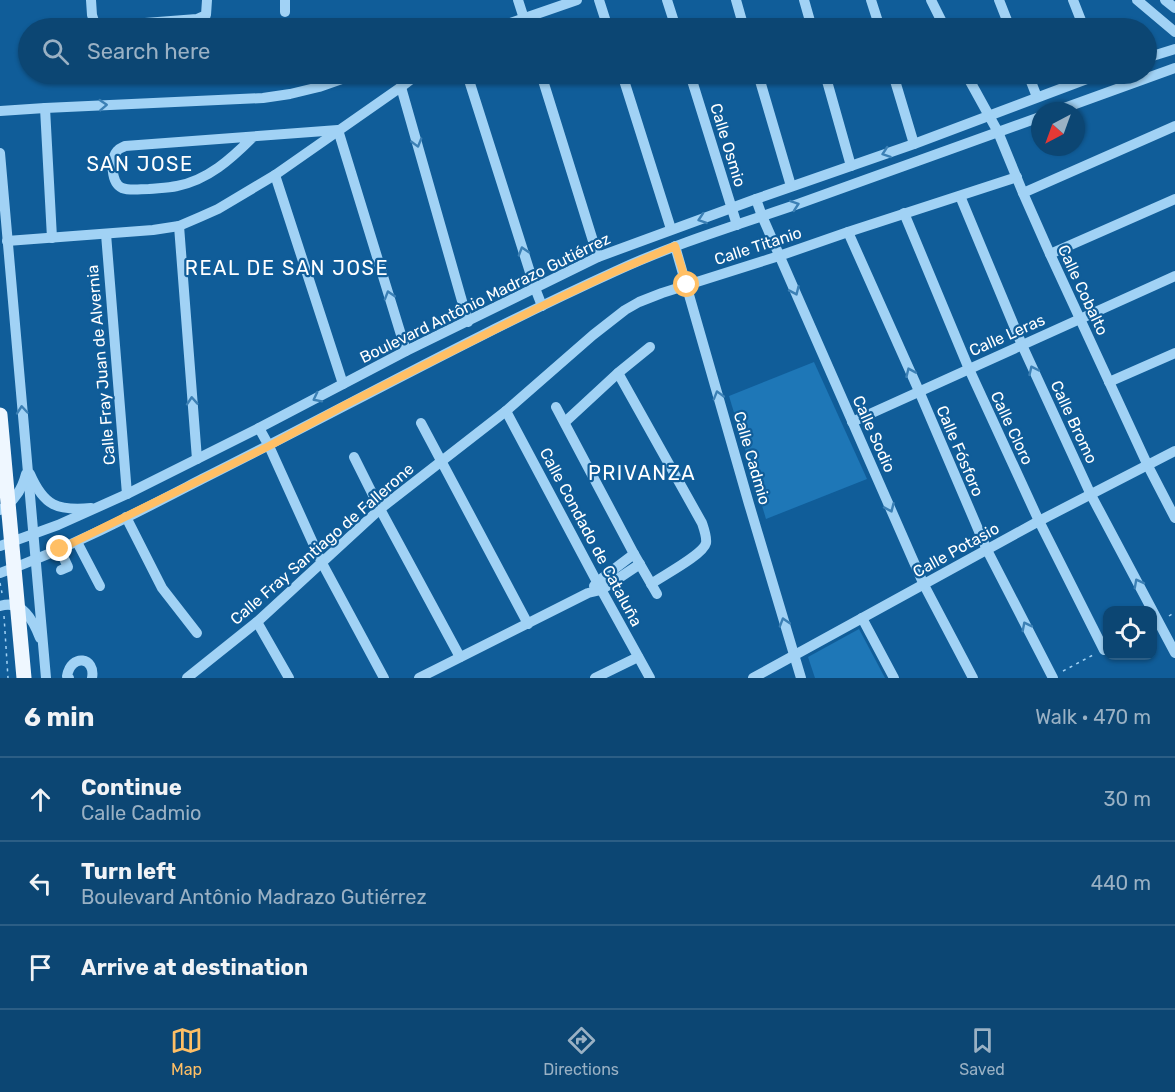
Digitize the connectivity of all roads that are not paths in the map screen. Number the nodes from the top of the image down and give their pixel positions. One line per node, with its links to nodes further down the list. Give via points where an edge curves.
1 (91, 0): 18 (street)
2 (207, 0): 19 (street, via 206,15)
3 (285, 0): 17 (street)
4 (518, 0): 20 (street)
5 (577, 0): 21 (street)
6 (599, 0): 22 (street)
7 (667, 0): 23 (street)
8 (736, 0): 24 (street)
9 (804, 0): 25 (street)
10 (871, 0): 26 (street)
11 (931, 0): 27 (street)
12 (999, 0): 28 (street)
13 (1072, 0): 29 (street)
14 (1137, 0): 30 (street)
15 (1165, 0): 16 (street)
16 (1175, 8)
17 (285, 12)
18 (93, 18)
19 (201, 18)
20 (524, 18)
21 (539, 18)
22 (605, 18)
23 (673, 18)
24 (741, 18)
25 (809, 18)
26 (877, 18)
27 (940, 18)
28 (1006, 18)
29 (1080, 18)
30 (1175, 32)
31 (1175, 49): 32 (street)
32 (1157, 55)
33 (1175, 68): 34 (street)
34 (1157, 75)
35 (328, 84): 51 (street, one-way to 35, via 263,98)
36 (405, 84): 48 (street)
37 (471, 84): 85 (street, one-way to 37)
38 (544, 84): 82 (street)
39 (625, 84): 74 (street)
40 (693, 84): 69 (street, Calle Osmio)
41 (761, 84): 64 (street)
42 (828, 84): 61 (street)
43 (896, 84): 59 (street)
44 (971, 84): 53 (street, Calle Cobalto)
45 (1032, 84): 49 (street)
46 (1073, 84): 49 (street, Boulevard Antônio Madrazo Gutiérrez)
47 (1131, 84): 50 (street)
48 (401, 87): 56 (street); 88 (street, one-way to 88)
49 (1037, 97): 53 (street, Boulevard Antônio Madrazo Gutiérrez)
50 (1081, 102)
51 (45, 108): 52 (street); 77 (street)
52 (0, 111)
53 (988, 116): 57 (street, Calle Cobalto); 59 (street, Boulevard Antônio Madrazo Gutiérrez)
54 (1031, 120): 57 (street, Boulevard Antônio Madrazo Gutiérrez)
55 (1175, 126): 65 (street)
56 (338, 130): 58 (street); 62 (street); 91 (street, one-way to 56)
57 (998, 132): 63 (street, Calle Cobalto); 71 (street, Boulevard Antônio Madrazo Gutiérrez, one-way to 57)
58 (253, 137): 58 (street, via 125,146 114,156 114,179 117,185 132,190 184,185 225,164)
59 (914, 144): 61 (street, Boulevard Antônio Madrazo Gutiérrez, one-way to 61)
60 (0, 153): 78 (street)
61 (851, 166): 64 (street, Boulevard Antônio Madrazo Gutiérrez)
62 (275, 175): 73 (street, via 218,209); 96 (street)
63 (1017, 177): 65 (street, Calle Cobalto); 66 (street, Calle Titanio)
64 (791, 186): 67 (street, Boulevard Antônio Madrazo Gutiérrez)
65 (1023, 193): 80 (street, Calle Cobalto)
66 (960, 196): 70 (street, Calle Titanio); 89 (street, Calle Bromo)
67 (756, 199): 69 (street, Boulevard Antônio Madrazo Gutiérrez); 71 (street, Calle Sodio)
68 (1175, 199): 80 (street)
69 (732, 208): 72 (street, Calle Osmio); 74 (street, Boulevard Antônio Madrazo Gutiérrez, one-way to 74)
70 (904, 213): 75 (street, Calle Titanio); 93 (street, Calle Cloro)
71 (762, 216): 72 (street, Boulevard Antônio Madrazo Gutiérrez); 81 (street, Calle Sodio)
72 (737, 225): 79 (street, Boulevard Antônio Madrazo Gutiérrez)
73 (178, 226): 76 (street); 108 (street, one-way to 73)
74 (671, 230): 82 (street, Boulevard Antônio Madrazo Gutiérrez)
75 (848, 232): 81 (street, Calle Titanio); 97 (street, Calle Fósforo, one-way to 75)
76 (106, 234): 77 (street); 112 (street, Calle Fray Juan de Alvernia)
77 (52, 238): 78 (street)
78 (7, 241): 111 (street, one-way to 78)
79 (675, 246): 84 (street, Calle Cadmio); 86 (street, Boulevard Antônio Madrazo Gutiérrez)
80 (1050, 254): 87 (street, Calle Cobalto)
81 (779, 256): 84 (street, Calle Titanio); 102 (street, Calle Sodio, one-way to 102)
82 (598, 257): 85 (street, Boulevard Antônio Madrazo Gutiérrez)
83 (1175, 276): 87 (street, Calle Leras)
84 (687, 285): 99 (street, Calle Titanio, via 626,310); 144 (street, Calle Cadmio, one-way to 84)
85 (535, 288): 86 (street); 88 (street, Boulevard Antônio Madrazo Gutiérrez)
86 (542, 306): 105 (street, Boulevard Antônio Madrazo Gutiérrez)
87 (1081, 318): 89 (street, Calle Leras); 95 (street, Calle Cobalto)
88 (468, 322): 91 (street, Boulevard Antônio Madrazo Gutiérrez)
89 (1022, 345): 93 (street, Calle Leras); 113 (street, Calle Bromo, one-way to 89)
90 (650, 347): 94 (street)
91 (406, 351): 96 (street, Boulevard Antônio Madrazo Gutiérrez)
92 (1175, 353): 95 (street)
93 (969, 369): 97 (street, Calle Leras); 119 (street, Calle Cloro)
94 (618, 373): 101 (street); 131 (street, via 702,523 706,543 699,552)
95 (1109, 382): 110 (street, Calle Cobalto)
96 (343, 384): 104 (street, Boulevard Antônio Madrazo Gutiérrez, one-way to 104)
97 (919, 392): 102 (street, Calle Leras); 124 (street, Calle Fósforo)
98 (556, 407): 101 (street)
99 (506, 411): 109 (street, Calle Fray Santiago de Fallerone); 134 (street, Calle Condado de Cataluña)
100 (0, 415): 150 (main road, bridge)
101 (565, 422): 125 (street)
102 (852, 422): 132 (street, Calle Sodio, one-way to 132)
103 (421, 423): 109 (street)
104 (259, 428): 105 (street); 108 (street, Boulevard Antônio Madrazo Gutiérrez)
105 (269, 446): 117 (street, Boulevard Antônio Madrazo Gutiérrez); 127 (street)
106 (1175, 451): 110 (street, Calle Potasio)
107 (354, 457): 115 (street)
108 (197, 459): 112 (street, Boulevard Antônio Madrazo Gutiérrez)
109 (442, 462): 115 (street, Calle Fray Santiago de Fallerone); 139 (street)
110 (1148, 466): 113 (street, Calle Potasio); 118 (street, Calle Cobalto)
111 (27, 468): 114 (street, via 50,503 70,510); 116 (street, via 17,496); 120 (street)
112 (127, 494): 114 (street, Boulevard Antônio Madrazo Gutiérrez)
113 (1091, 495): 119 (street, Calle Potasio); 143 (street, Calle Bromo, one-way to 113)
114 (99, 507): 120 (street, Boulevard Antônio Madrazo Gutiérrez)
115 (380, 509): 127 (street, Calle Fray Santiago de Fallerone); 145 (street)
116 (0, 510)
117 (126, 517): 121 (street, Boulevard Antônio Madrazo Gutiérrez); 140 (street, via 162,588)
118 (1175, 518)
119 (1039, 521): 124 (street, Calle Potasio); 142 (street, Calle Cloro)
120 (33, 535): 122 (street, Boulevard Antônio Madrazo Gutiérrez); 126 (street)
121 (77, 542): 123 (street, Boulevard Antônio Madrazo Gutiérrez); 133 (street)
122 (0, 546)
123 (60, 549): 126 (street, Boulevard Antônio Madrazo Gutiérrez); 129 (street, via 68,567)
124 (987, 550): 132 (street, Calle Potasio); 149 (street, Calle Fósforo, one-way to 124)
125 (634, 554): 128 (street); 134 (street)
126 (37, 560): 130 (street, Boulevard Antônio Madrazo Gutiérrez); 141 (street)
127 (322, 563): 138 (street, Calle Fray Santiago de Fallerone); 154 (street)
128 (640, 564): 131 (street); 134 (street)
129 (61, 570)
130 (0, 573)
131 (651, 584): 135 (street)
132 (924, 585): 137 (street, Calle Potasio); 161 (street, Calle Sodio)
133 (100, 586)
134 (599, 586): 139 (street); 146 (street, Calle Condado de Cataluña)
135 (657, 594)
136 (2, 605): 141 (street, via 23,610)
137 (862, 618): 144 (street, Calle Potasio); 160 (street)
138 (257, 622): 147 (street, Calle Fray Santiago de Fallerone); 153 (street)
139 (528, 624): 145 (street)
140 (197, 633)
141 (44, 646): 151 (street)
142 (1103, 648)
143 (1175, 653)
144 (794, 655): 158 (street, Calle Potasio); 159 (street, Calle Cadmio)
145 (460, 657): 155 (street)
146 (638, 657): 156 (street); 157 (street, Calle Condado de Cataluña)
147 (194, 676)
148 (68, 677): 151 (street); 152 (street, via 72,663 79,660 90,665)
149 (1052, 677)
150 (24, 678)
151 (46, 678)
152 (92, 678)
153 (290, 678)
154 (384, 678)
155 (419, 678)
156 (595, 678)
157 (650, 678)
158 (753, 678)
159 (801, 678)
160 (894, 678)
161 (973, 678)

